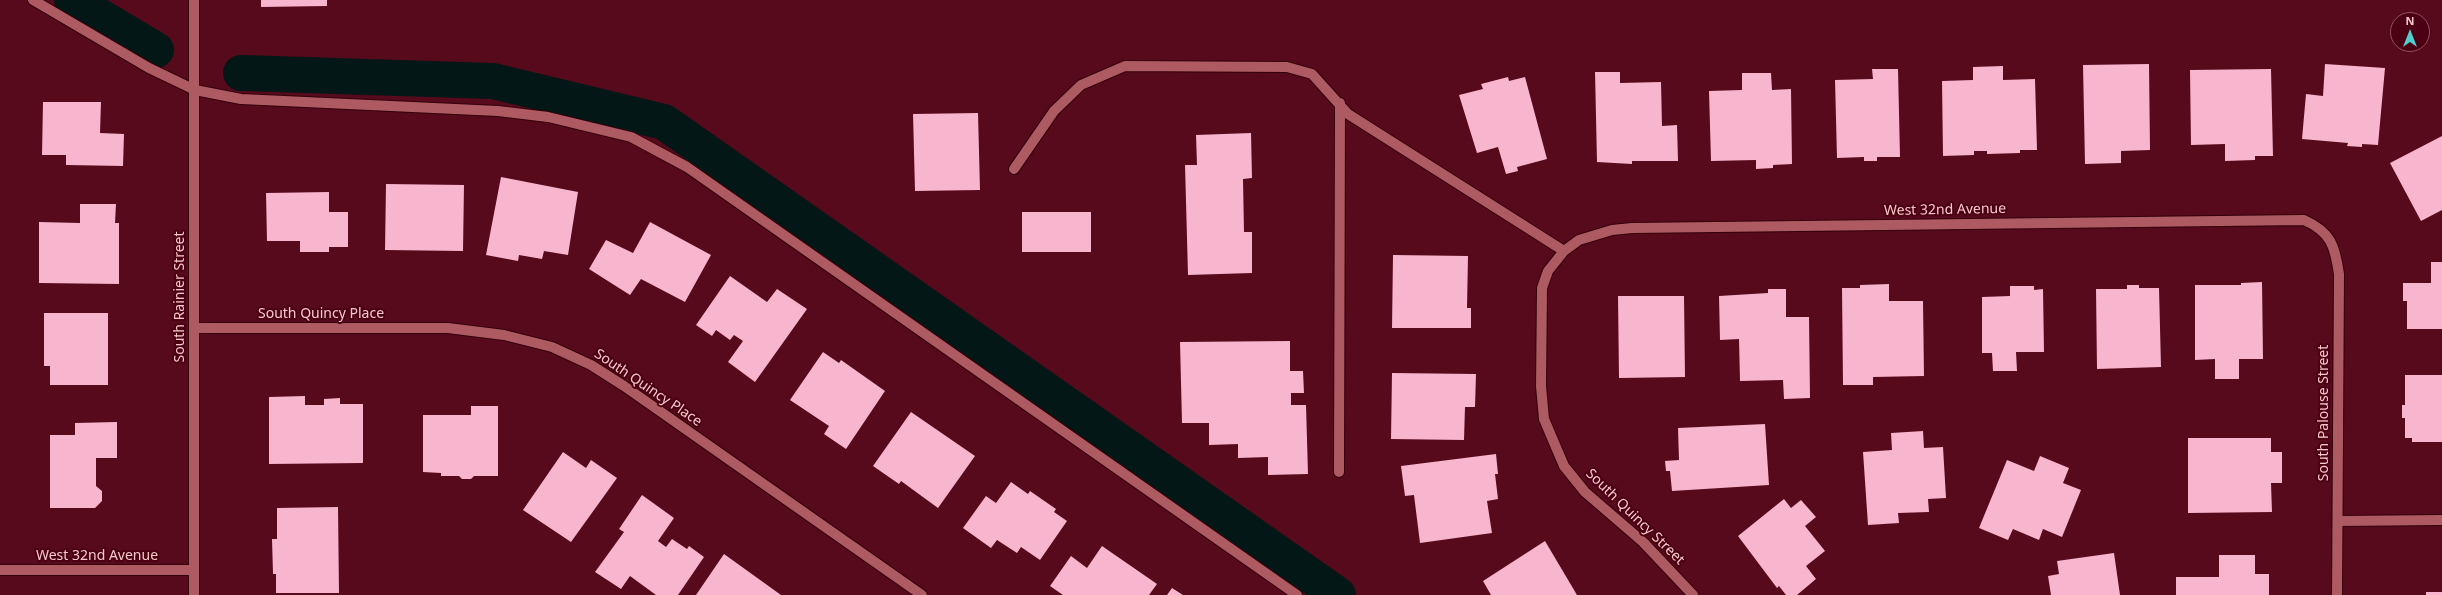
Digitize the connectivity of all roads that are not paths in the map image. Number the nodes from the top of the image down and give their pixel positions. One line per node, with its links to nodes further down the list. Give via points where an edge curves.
1 (32, 0): 3 (street, via 149,68)
2 (194, 0): 3 (street, South Rainier Street)
3 (195, 90): 8 (street, South Rainier Street); 16 (street, via 241,99 498,111 548,117 632,137 686,167)
4 (1340, 104): 5 (street, via 1312,74 1286,67 1125,66 1081,85 1054,112); 7 (street, via 1348,114); 9 (street)
5 (1014, 169)
6 (2326, 235): 7 (street, West 32nd Avenue, via 2320,227 2304,220 1632,228 1612,230 1579,240); 11 (street, South Palouse Street, via 2335,247 2339,274)
7 (1564, 251): 17 (street, South Quincy Street, via 1548,271 1542,288 1541,386 1544,419 1564,466 1585,492 1643,542)
8 (194, 328): 13 (street, South Rainier Street); 15 (street, South Quincy Place, via 448,328 504,335 552,347 591,365 624,386)
9 (1339, 472)
10 (2442, 520): 11 (street)
11 (2338, 521): 18 (street, South Palouse Street)
12 (0, 570): 13 (street, West 32nd Avenue)
13 (194, 570): 14 (street, South Rainier Street)
14 (194, 595)
15 (922, 595)
16 (1297, 595)
17 (1693, 595)
18 (2337, 595)

